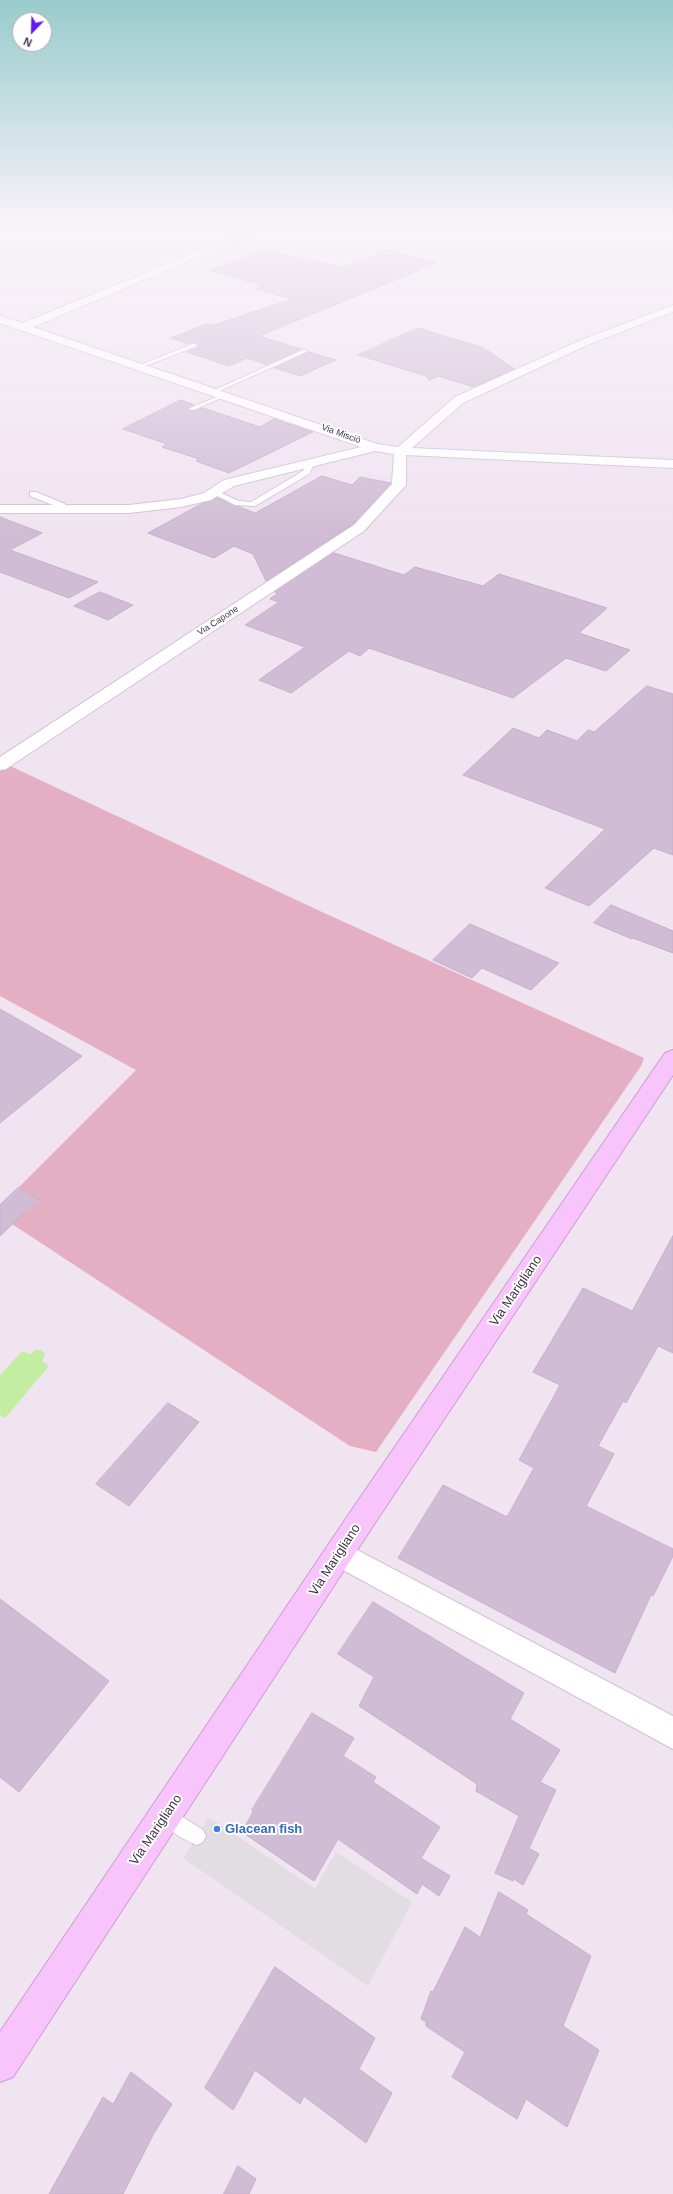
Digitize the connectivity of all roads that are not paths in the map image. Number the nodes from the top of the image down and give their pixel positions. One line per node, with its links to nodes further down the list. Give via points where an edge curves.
1 (32, 328): 5 (street, Via Misciò)
2 (621, 328): 9 (street, via 576,346 459,400)
3 (195, 345): 5 (lane)
4 (304, 351): 6 (lane)
5 (138, 367): 6 (street, Via Misciò)
6 (218, 394): 7 (lane); 8 (street, Via Misciò)
7 (191, 409)
8 (375, 446): 9 (street, Via Misciò); 10 (street)
9 (401, 451): 11 (street, Via Misciò); 16 (street, Via Capone, via 399,485 359,528)
10 (310, 463): 12 (street, via 229,483); 12 (lane, via 306,472 252,504 238,503)
11 (673, 464)
12 (214, 492): 15 (street, via 205,497 172,504 135,508)
13 (32, 494): 15 (lane, via 62,506)
14 (0, 509): 15 (street)
15 (61, 509)
16 (0, 765)
17 (673, 1058): 18 (street, Via Marigliano)
18 (340, 1554): 19 (street); 20 (street, Via Marigliano)
19 (673, 1733)
20 (166, 1815): 21 (lane); 22 (street, Via Marigliano)
21 (197, 1836)
22 (0, 2064)

